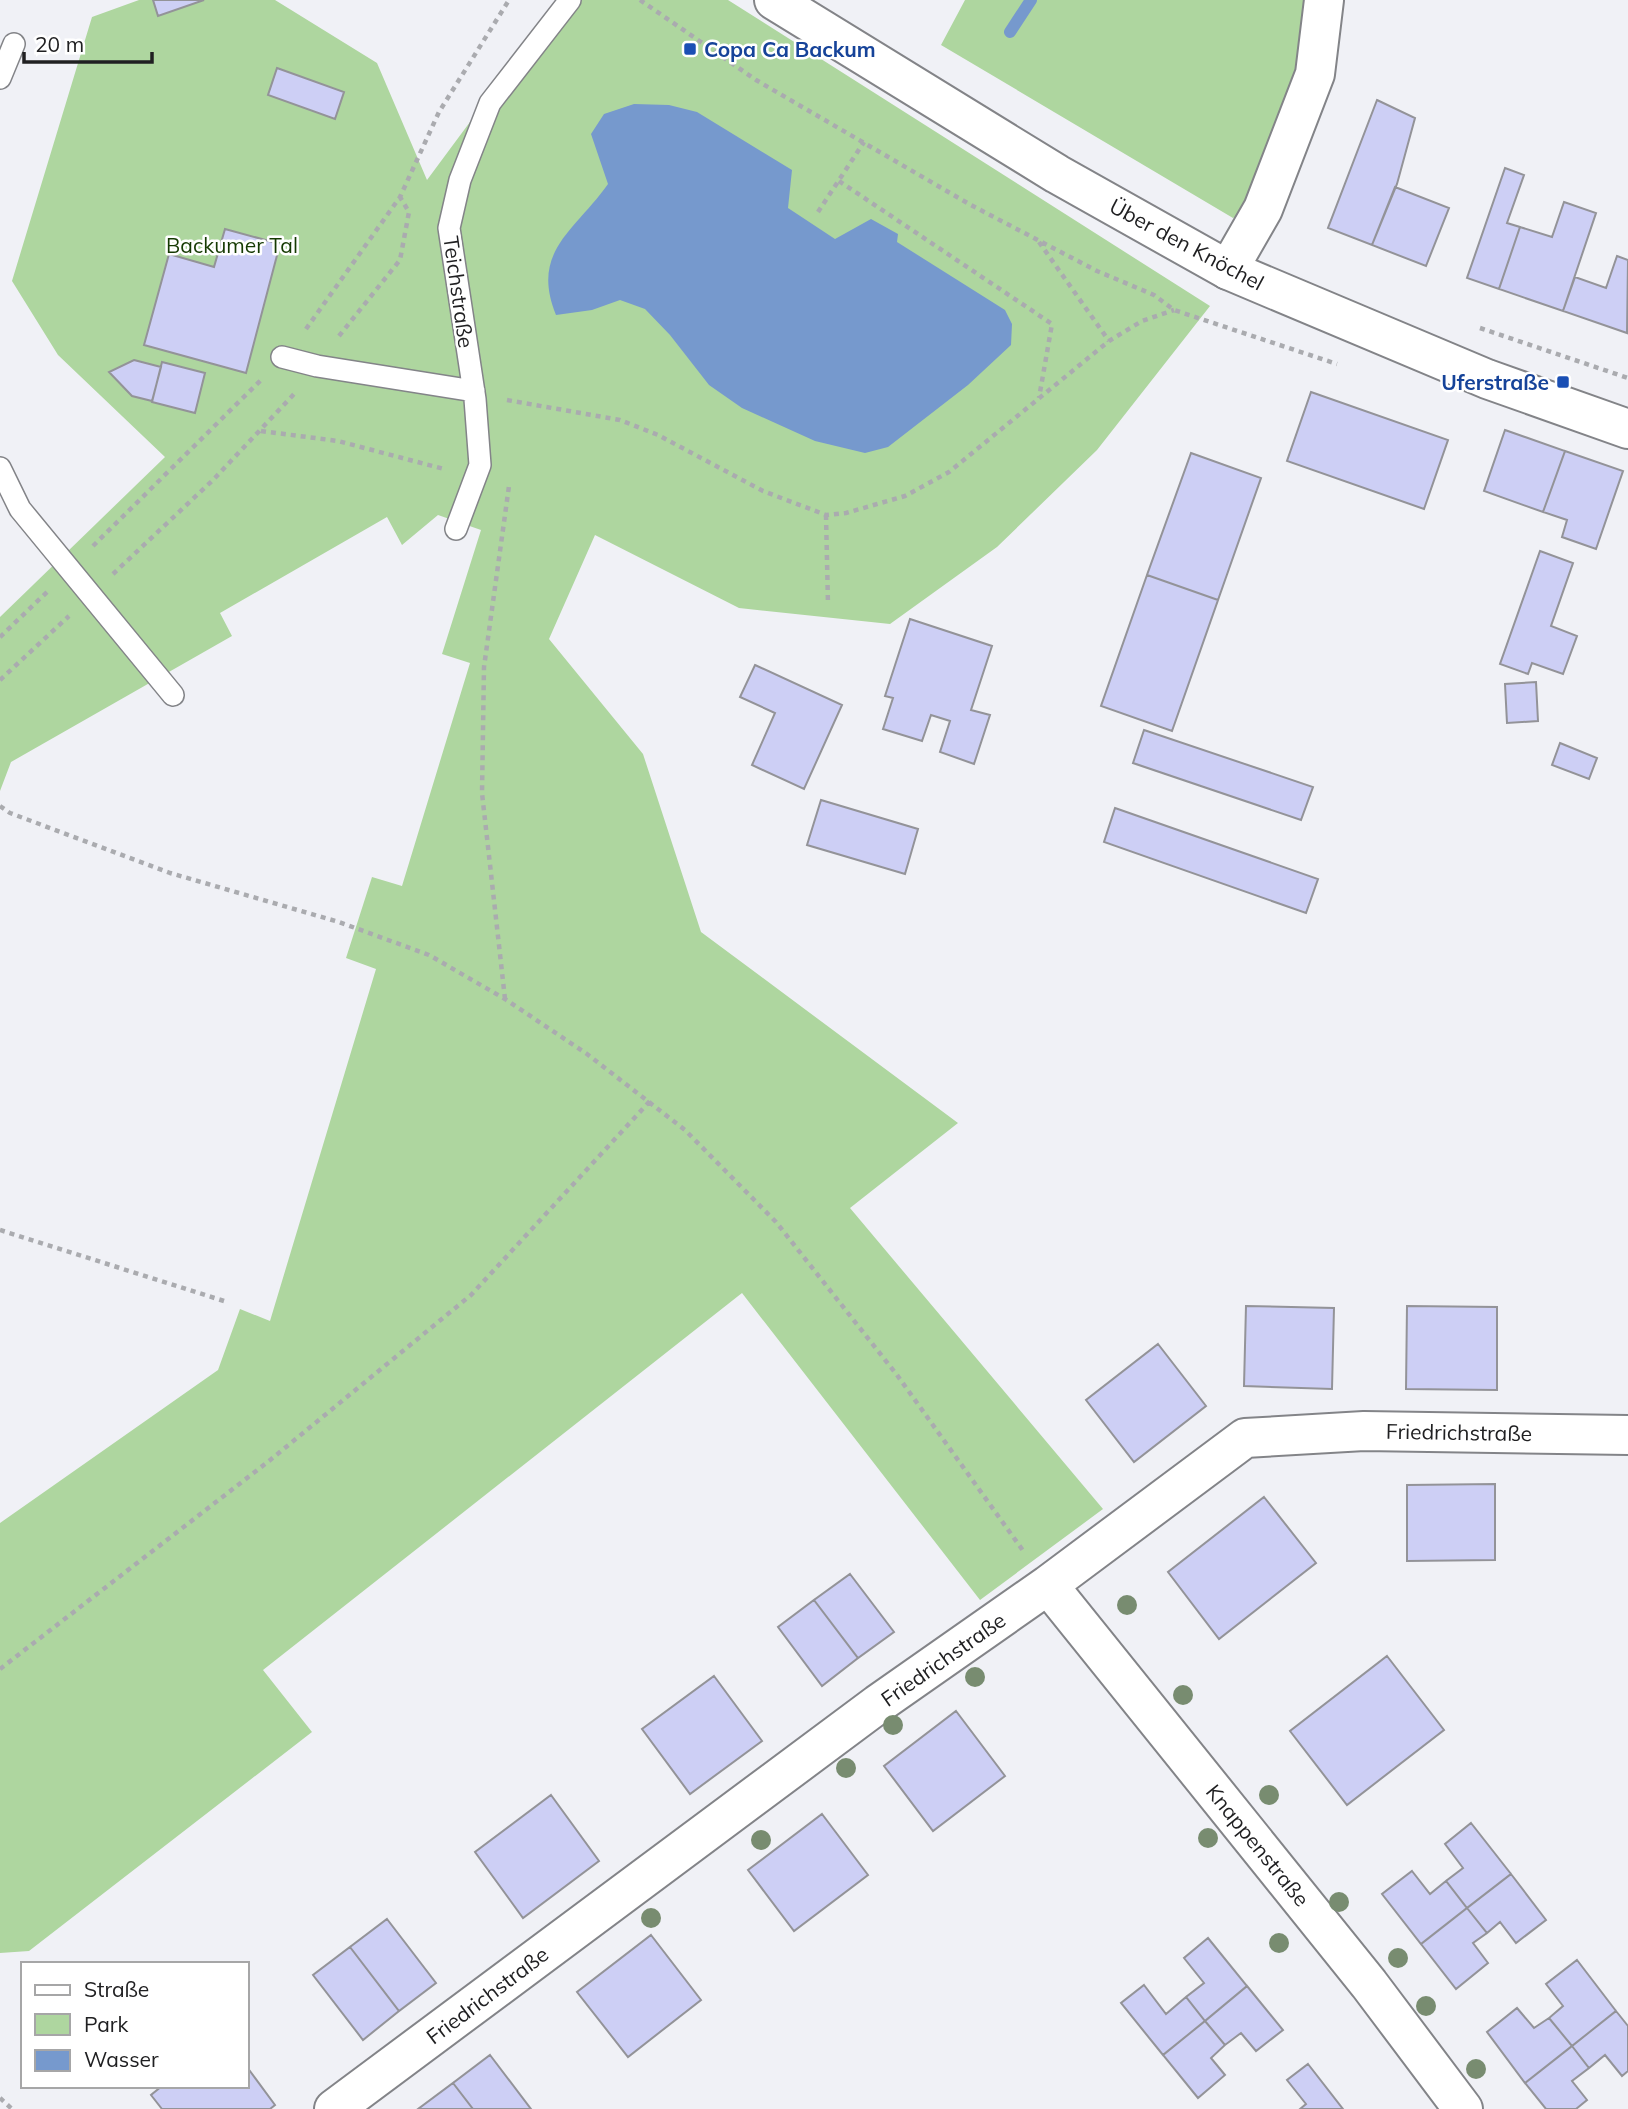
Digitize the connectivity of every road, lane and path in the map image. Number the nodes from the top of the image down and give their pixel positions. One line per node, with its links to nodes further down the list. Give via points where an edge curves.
1 (570, 0): 16 (lane, Teichstraße, via 490,103 460,180 449,228)
2 (640, 0): 7 (path, via 756,80)
3 (774, 0): 12 (street, Über den Knöchel, via 1057,174)
4 (1324, 0): 12 (street, via 1315,74 1263,209)
5 (14, 44): 6 (lane)
6 (0, 78)
7 (864, 142): 8 (path); 11 (path)
8 (839, 181): 10 (path); 17 (path, via 1052,324)
9 (400, 197): 15 (path, via 409,212 400,260)
10 (818, 212)
11 (1037, 240): 13 (path); 13 (path, via 1154,295 1174,310 1142,321)
12 (1228, 270): 18 (street, Über den Knöchel, via 1487,379)
13 (1109, 341): 17 (path)
14 (282, 357): 15 (lane)
15 (317, 366): 16 (lane); 19 (path)
16 (475, 395): 21 (lane, Teichstraße, via 480,465); 23 (path, via 621,420 763,491)
17 (1039, 398): 23 (path, via 949,472 905,496)
18 (1628, 429)
19 (260, 431): 21 (path, via 338,441); 25 (path)
20 (0, 468): 25 (lane, via 20,509)
21 (475, 478): 24 (lane, Teichstraße)
22 (510, 478): 30 (path, via 484,667 482,793)
23 (826, 515): 26 (path)
24 (456, 529)
25 (91, 596): 27 (path); 28 (lane)
26 (828, 605)
27 (0, 680)
28 (173, 695)
29 (0, 806): 30 (path, via 170,873 386,937 429,955)
30 (505, 999): 31 (path)
31 (650, 1101): 35 (path, via 776,1222 821,1275); 36 (path, via 471,1295 269,1461)
32 (0, 1230): 33 (path)
33 (224, 1301)
34 (1628, 1434): 35 (street, Friedrichstraße, via 1364,1431 1245,1438)
35 (1048, 1585): 39 (street, Friedrichstraße, via 867,1712); 40 (street, Knappenstraße, via 1369,1984)
36 (0, 1669)
37 (0, 2098): 38 (path)
38 (12, 2109)
39 (334, 2109)
40 (1463, 2109)

